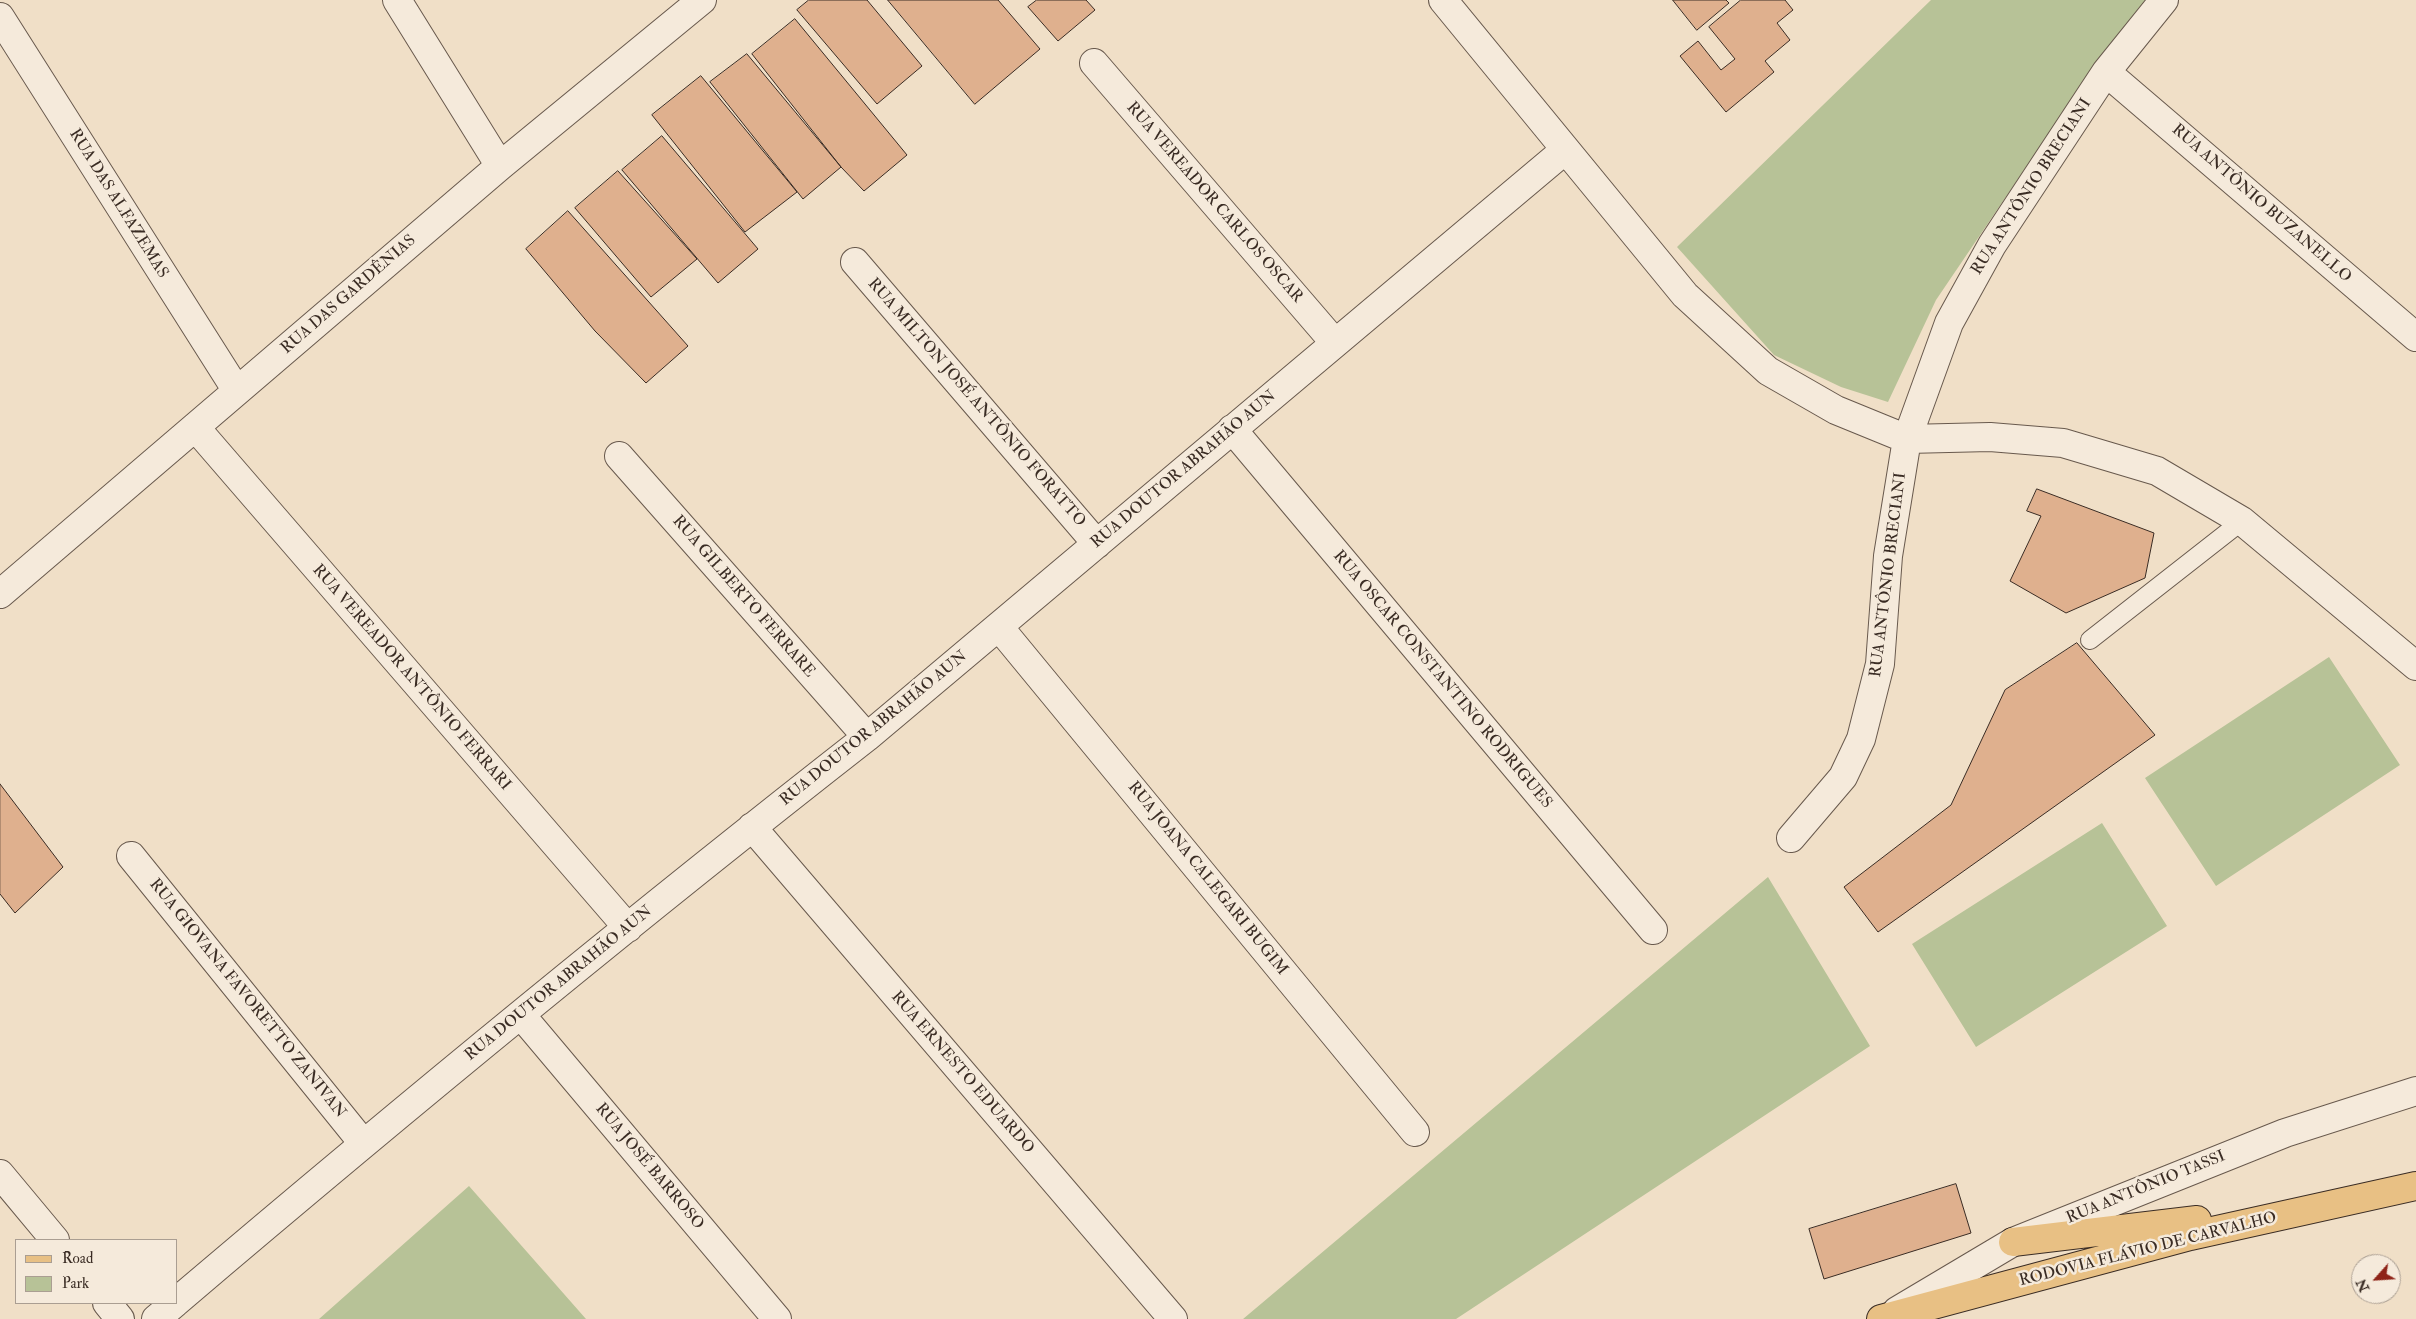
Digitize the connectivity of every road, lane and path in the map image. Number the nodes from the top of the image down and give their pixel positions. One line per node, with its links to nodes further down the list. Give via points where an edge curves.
1 (397, 0): 9 (street)
2 (702, 0): 9 (street, RUA DAS GARDÊNIAS)
3 (1443, 0): 8 (street)
4 (2164, 0): 7 (street, RUA ANTÔNIO BRECIANI)
5 (0, 17): 13 (street, RUA DAS ALFAZEMAS)
6 (1094, 63): 12 (street, RUA VEREADOR CARLOS OSCAR)
7 (2106, 72): 11 (street, RUA ANTÔNIO BUZANELLO); 16 (street, RUA ANTÔNIO BRECIANI, via 1992,245 1949,323)
8 (1565, 150): 12 (street, RUA DOUTOR ABRAHÃO AUN); 16 (street, via 1685,294 1768,371 1836,410)
9 (500, 166): 13 (street, RUA DAS GARDÊNIAS)
10 (855, 262): 19 (street, RUA MILTON JOSÉ ANTÔNIO FORATTO)
11 (2416, 337)
12 (1335, 343): 15 (street, RUA DOUTOR ABRAHÃO AUN)
13 (237, 391): 14 (street, RUA DAS GARDÊNIAS)
14 (195, 427): 20 (street, RUA DAS GARDÊNIAS); 28 (street, RUA VEREADOR ANTÔNIO FERRARI)
15 (1232, 429): 19 (street, RUA DOUTOR ABRAHÃO AUN); 29 (street, RUA OSCAR CONSTANTINO RODRIGUES)
16 (1907, 439): 18 (street, via 1990,437 2063,443 2157,471); 26 (street, RUA ANTÔNIO BRECIANI, via 1888,556 1880,664 1861,739 1844,777)
17 (619, 456): 24 (street, RUA GILBERTO FERRARE)
18 (2242, 521): 22 (lane); 23 (street)
19 (1097, 544): 21 (street, RUA DOUTOR ABRAHÃO AUN)
20 (0, 594)
21 (999, 627): 24 (street, RUA DOUTOR ABRAHÃO AUN); 32 (street, RUA JOANA CALEGARI BUGIM)
22 (2090, 640)
23 (2416, 666)
24 (868, 737): 25 (street, RUA DOUTOR ABRAHÃO AUN)
25 (752, 827): 28 (street, RUA DOUTOR ABRAHÃO AUN); 46 (street, RUA ERNESTO EDUARDO)
26 (1791, 838)
27 (130, 856): 33 (street, RUA GIOVANA FAVORETTO ZANIVAN)
28 (628, 928): 30 (street, RUA DOUTOR ABRAHÃO AUN)
29 (1653, 930)
30 (521, 1015): 33 (street, RUA DOUTOR ABRAHÃO AUN); 45 (street, RUA JOSÉ BARROSO)
31 (2416, 1090): 38 (street, RUA ANTÔNIO TASSI, via 2285,1133)
32 (1414, 1132)
33 (363, 1142): 39 (street, RUA DOUTOR ABRAHÃO AUN)
34 (0, 1174): 37 (street)
35 (2416, 1186): 36 (main road, RODOVIA FLÁVIO DE CARVALHO)
36 (2330, 1205): 38 (main road); 42 (main road, RODOVIA FLÁVIO DE CARVALHO, via 2190,1236)
37 (54, 1239)
38 (2013, 1242): 42 (street, RUA ANTÔNIO TASSI)
39 (178, 1300)
40 (108, 1304): 43 (street)
41 (174, 1304): 44 (street, RUA DOUTOR ABRAHÃO AUN)
42 (1885, 1317)
43 (120, 1319)
44 (156, 1319)
45 (776, 1319)
46 (1173, 1319)

